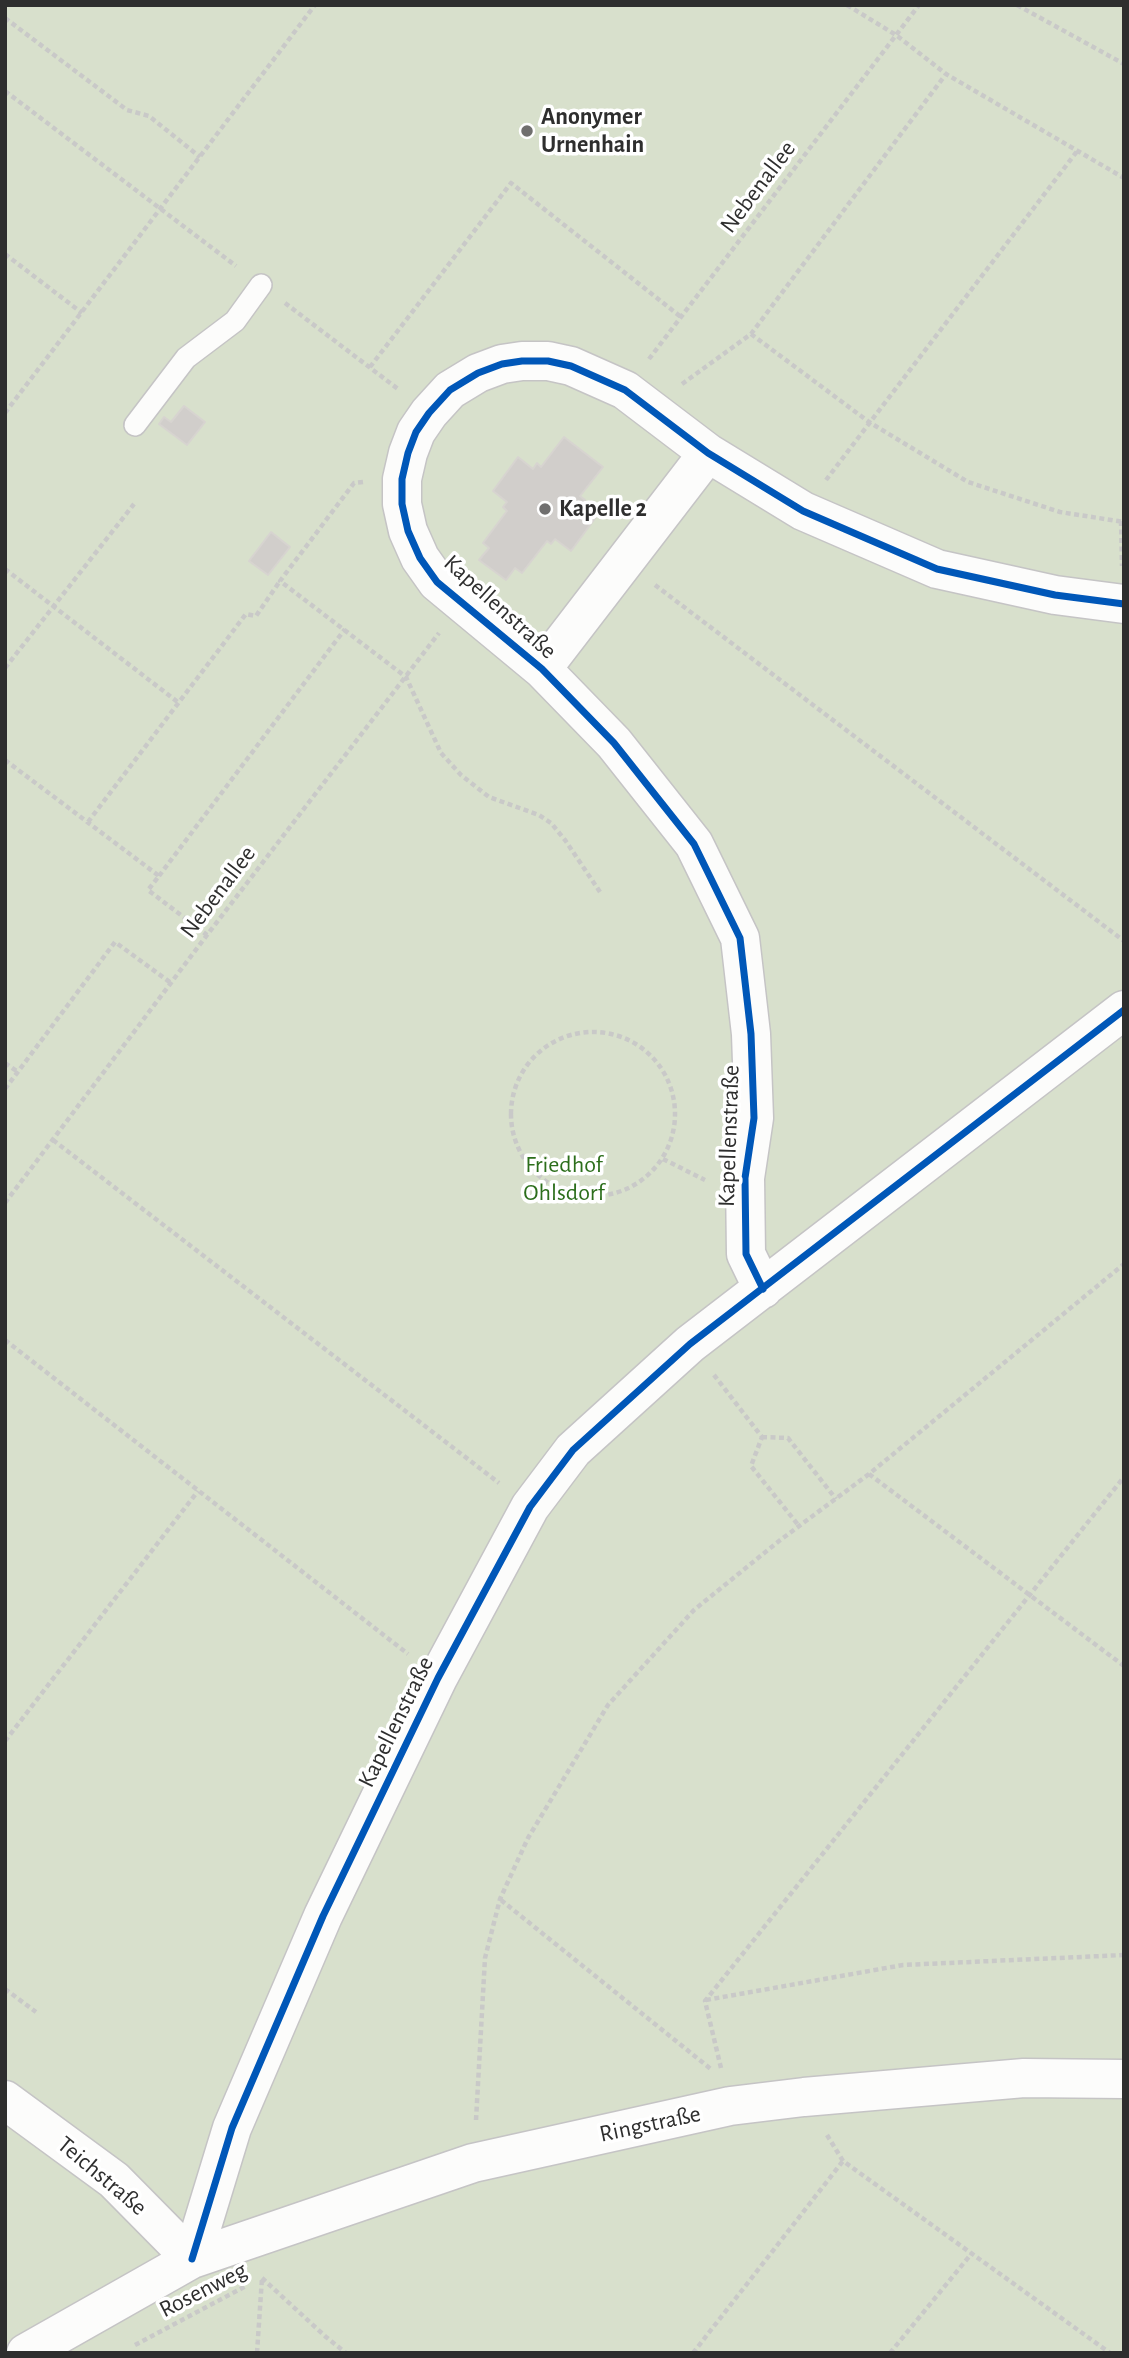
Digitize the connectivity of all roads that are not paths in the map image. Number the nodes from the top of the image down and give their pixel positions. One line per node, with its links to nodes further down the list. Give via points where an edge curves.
1 (261, 285): 2 (lane, via 235,321 186,358)
2 (135, 425)
3 (708, 453): 4 (street, Kapellenstraße, via 803,511 937,569 1055,595); 5 (street, Kapellenstraße); 5 (street, Kapellenstraße, via 638,399 571,366 548,362 502,364 478,373 450,390 429,413 416,432 402,479 408,531 438,582)
4 (1124, 604)
5 (542, 669): 7 (street, Kapellenstraße, via 614,743 694,844 740,938 751,1034 754,1118 746,1178 746,1254)
6 (1124, 1010): 7 (street, Kapellenstraße)
7 (763, 1289): 10 (street, Kapellenstraße, via 690,1344 573,1450 530,1507 439,1678 323,1916 232,2128)
8 (1124, 2079): 10 (street, Ringstraße, via 1024,2078 804,2097 727,2093 473,2163)
9 (5, 2100): 10 (street, Teichstraße, via 114,2180)
10 (192, 2259): 11 (street)
11 (26, 2353)

